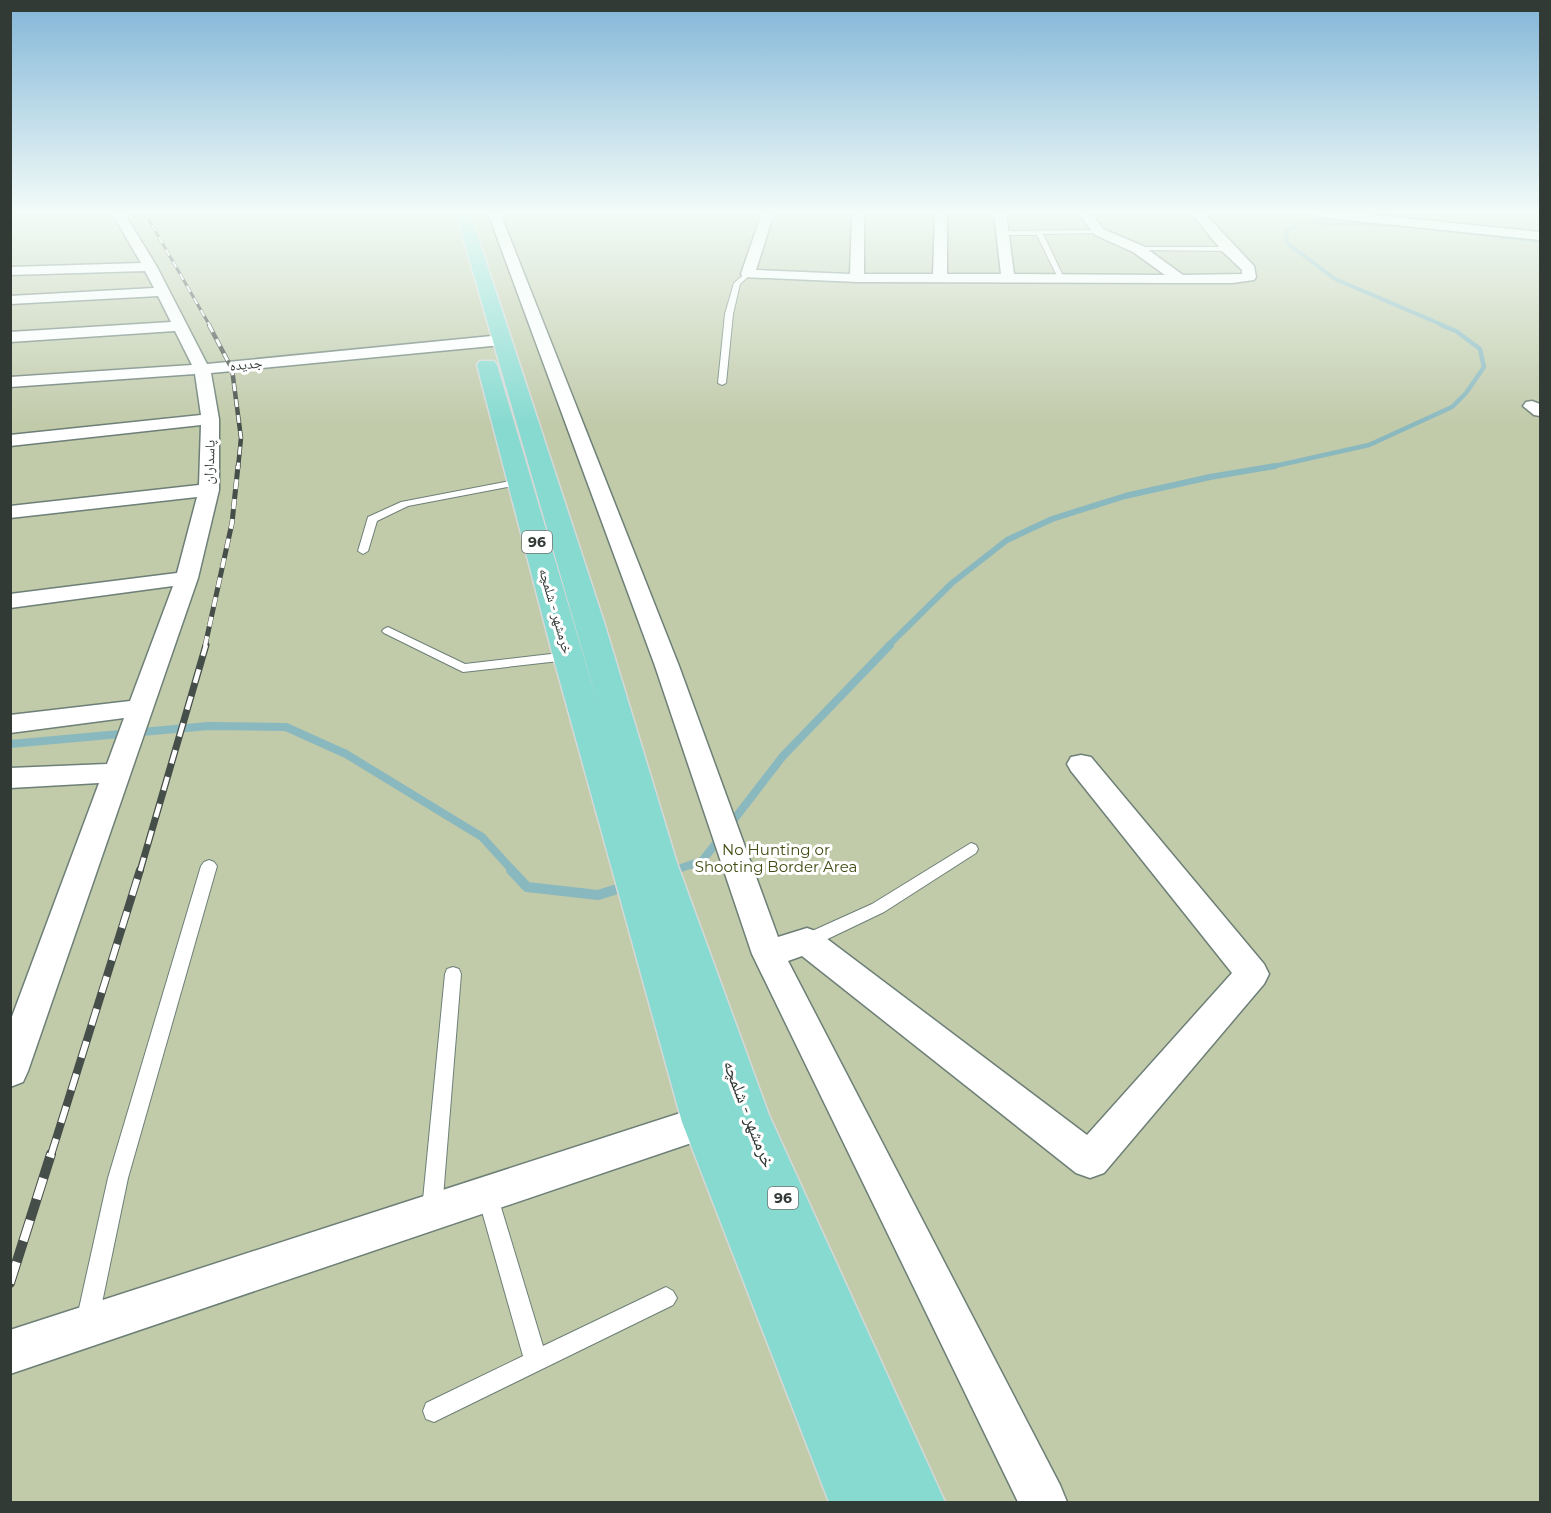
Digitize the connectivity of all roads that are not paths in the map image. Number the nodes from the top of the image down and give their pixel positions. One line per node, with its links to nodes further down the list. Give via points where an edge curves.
1 (62, 284): 8 (street)
2 (158, 284): 7 (street, پاسداران)
3 (471, 284): 12 (highway, خرمشهر - شلمچه / 96)
4 (479, 284): 12 (highway, خرمشهر - شلمچه / 96)
5 (521, 284): 34 (street, via 667,666)
6 (737, 284): 15 (lane, via 729,314)
7 (162, 292): 8 (street); 10 (street, پاسداران)
8 (47, 298): 9 (street)
9 (10, 300)
10 (179, 326): 11 (street); 13 (street, پاسداران)
11 (10, 337)
12 (492, 341): 13 (street, جدیده); 18 (highway, خرمشهر - شلمچه / 96); 32 (highway, خرمشهر - شلمچه / 96, via 590,622)
13 (202, 369): 14 (street, جدیده); 16 (street, پاسداران)
14 (10, 382)
15 (722, 383)
16 (210, 419): 17 (street); 19 (street, پاسداران)
17 (10, 441)
18 (520, 482): 21 (lane, via 405,504 372,519); 25 (highway, خرمشهر - شلمچه / 96)
19 (209, 490): 20 (street); 22 (street, پاسداران)
20 (10, 512)
21 (363, 551)
22 (187, 578): 23 (street); 27 (street, پاسداران)
23 (10, 601)
24 (388, 631): 25 (lane, via 463,668)
25 (568, 656): 32 (highway, خرمشهر - شلمچه / 96)
26 (10, 724): 27 (street)
27 (129, 738): 29 (street); 36 (street, پاسداران)
28 (1081, 764): 33 (street, via 1252,974 1090,1160)
29 (10, 778)
30 (971, 849): 33 (lane, via 878,908)
31 (209, 866): 41 (lane, via 118,1178)
32 (649, 878): 37 (highway, خرمشهر - شلمچه / 96); 46 (highway, خرمشهر - شلمچه / 96, via 747,1117)
33 (807, 942): 34 (street)
34 (768, 954): 47 (street)
35 (453, 974): 39 (lane)
36 (10, 1071)
37 (705, 1122): 38 (street); 45 (highway, خرمشهر - شلمچه / 96)
38 (487, 1194): 39 (street); 43 (lane)
39 (432, 1212): 41 (street)
40 (666, 1298): 43 (lane)
41 (86, 1327): 42 (street)
42 (10, 1352)
43 (536, 1361): 44 (lane)
44 (434, 1411)
45 (858, 1503)
46 (916, 1503)
47 (1043, 1503)

